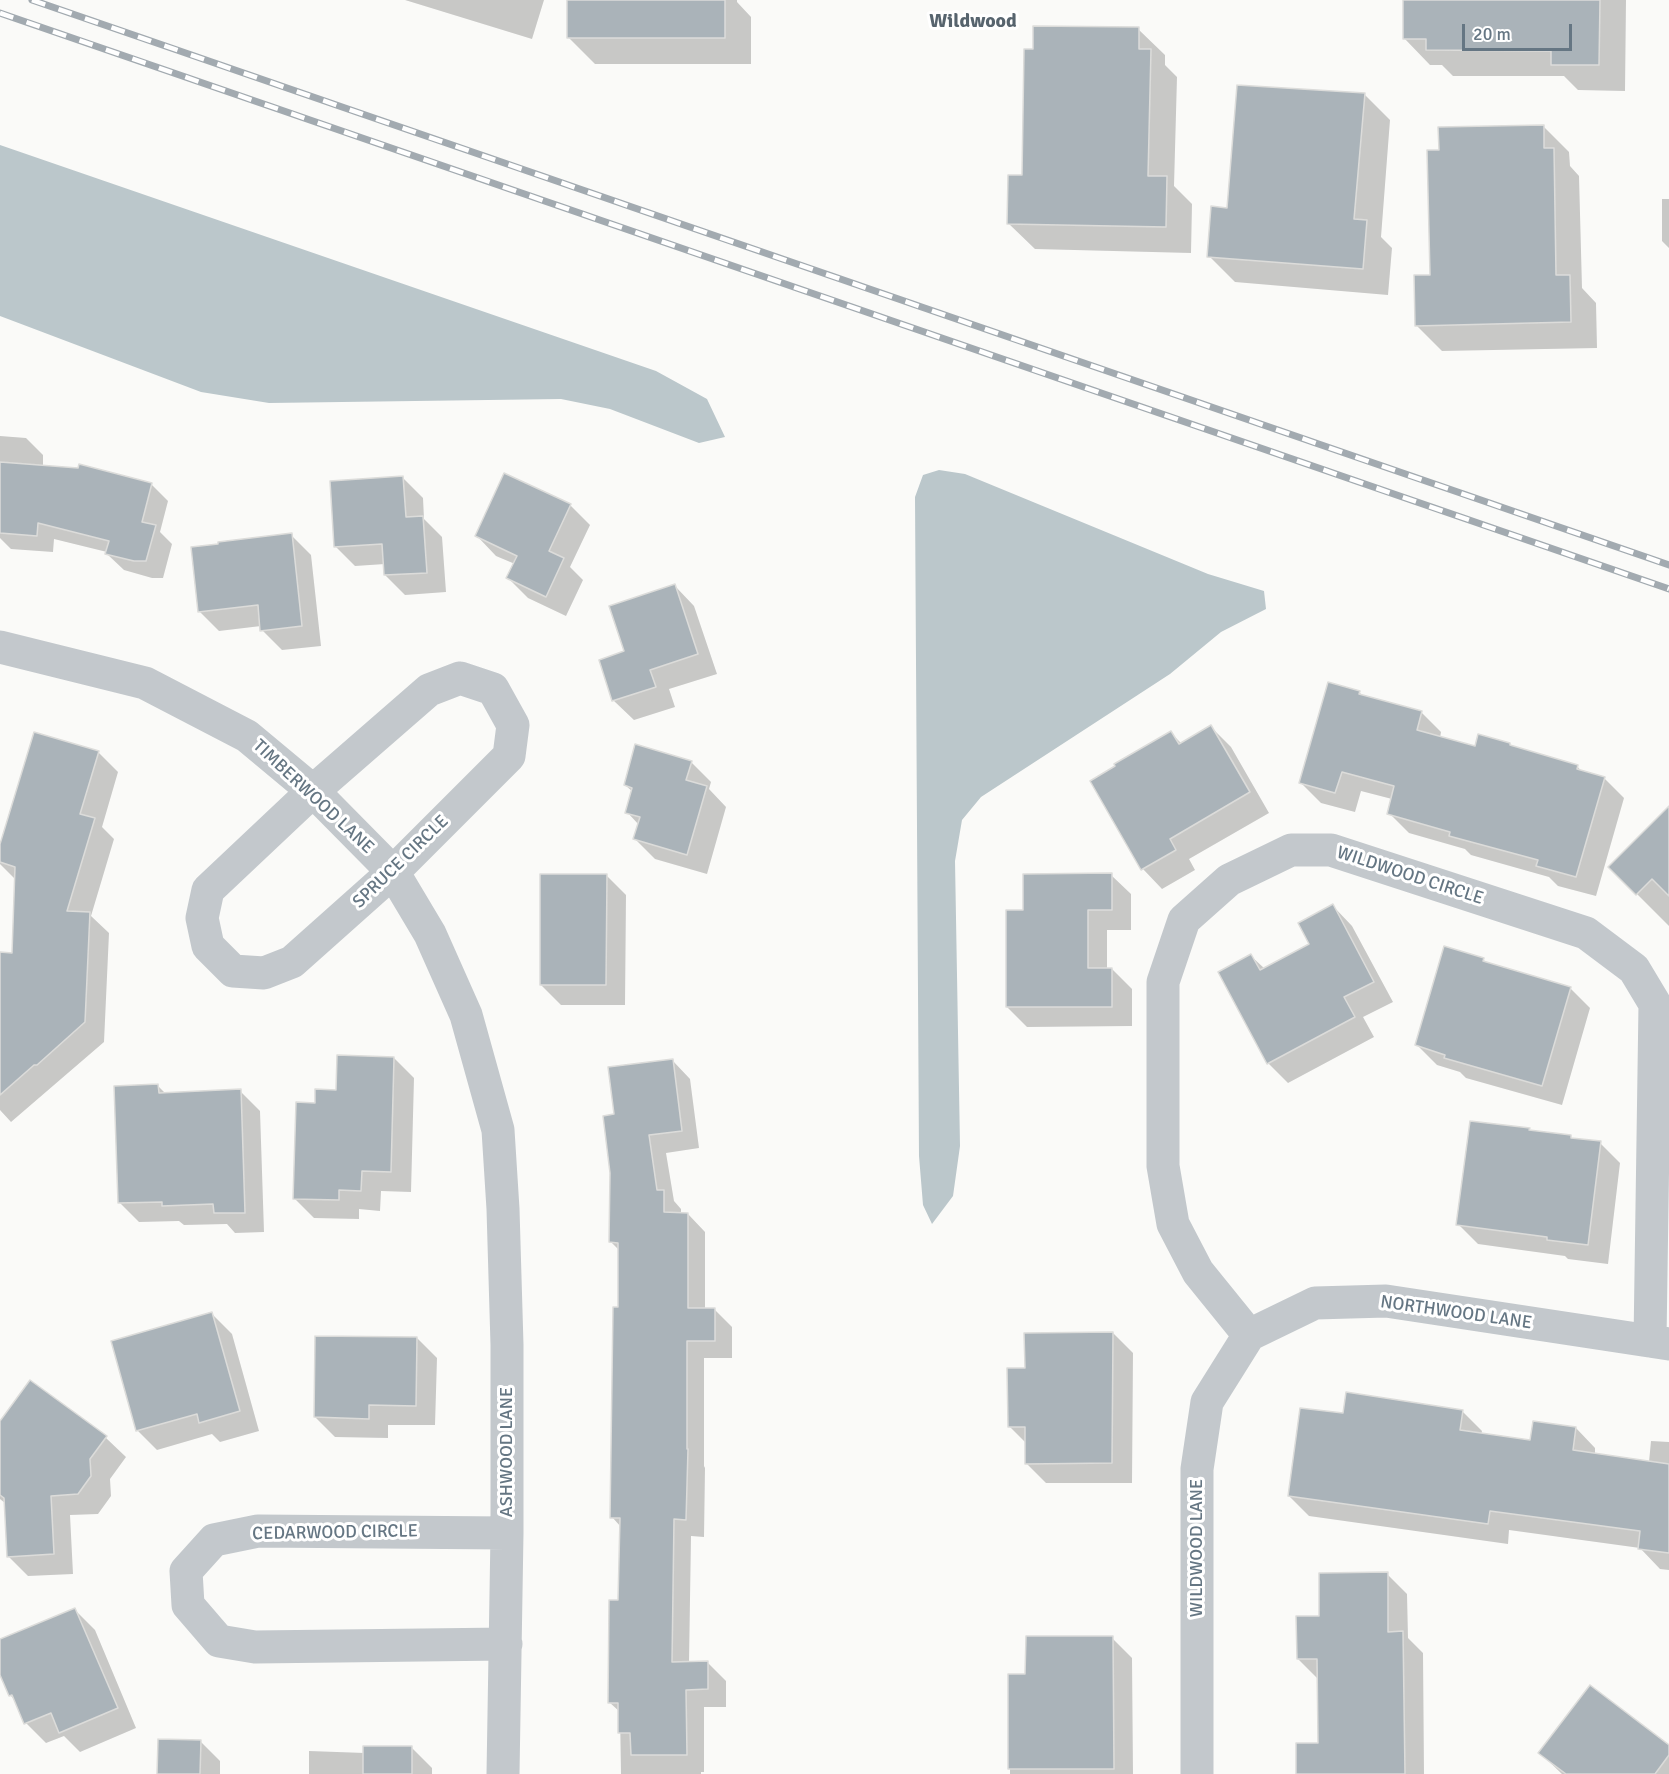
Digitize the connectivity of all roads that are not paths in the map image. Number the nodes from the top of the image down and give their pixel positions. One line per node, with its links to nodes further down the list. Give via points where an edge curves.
1 (0, 647): 2 (street, TIMBERWOOD LANE, via 145,683 248,736)
2 (313, 791): 3 (street, TIMBERWOOD LANE); 3 (street, SPRUCE CIRCLE, via 208,890 202,918 208,946 233,971 264,973 292,962); 3 (street, SPRUCE CIRCLE, via 429,690 460,678 493,689 513,724 509,756)
3 (393, 872): 4 (street, TIMBERWOOD LANE, via 430,934 466,1015)
4 (498, 1130): 7 (street, ASHWOOD LANE, via 507,1345)
5 (1249, 1335): 6 (street, NORTHWOOD LANE, via 1315,1303 1386,1301); 6 (street, WILDWOOD CIRCLE, via 1198,1272 1173,1224 1163,1166 1163,982 1184,920 1229,880 1291,850 1331,850 1586,933 1634,969 1655,1004); 10 (street, WILDWOOD LANE, via 1207,1402 1197,1469)
6 (1659, 1343)
7 (507, 1533): 8 (street, ASHWOOD LANE); 8 (street, CEDARWOOD CIRCLE, via 258,1531 214,1540 186,1571 188,1605 219,1641 255,1647)
8 (506, 1644): 9 (street, ASHWOOD LANE)
9 (503, 1774)
10 (1197, 1774)

